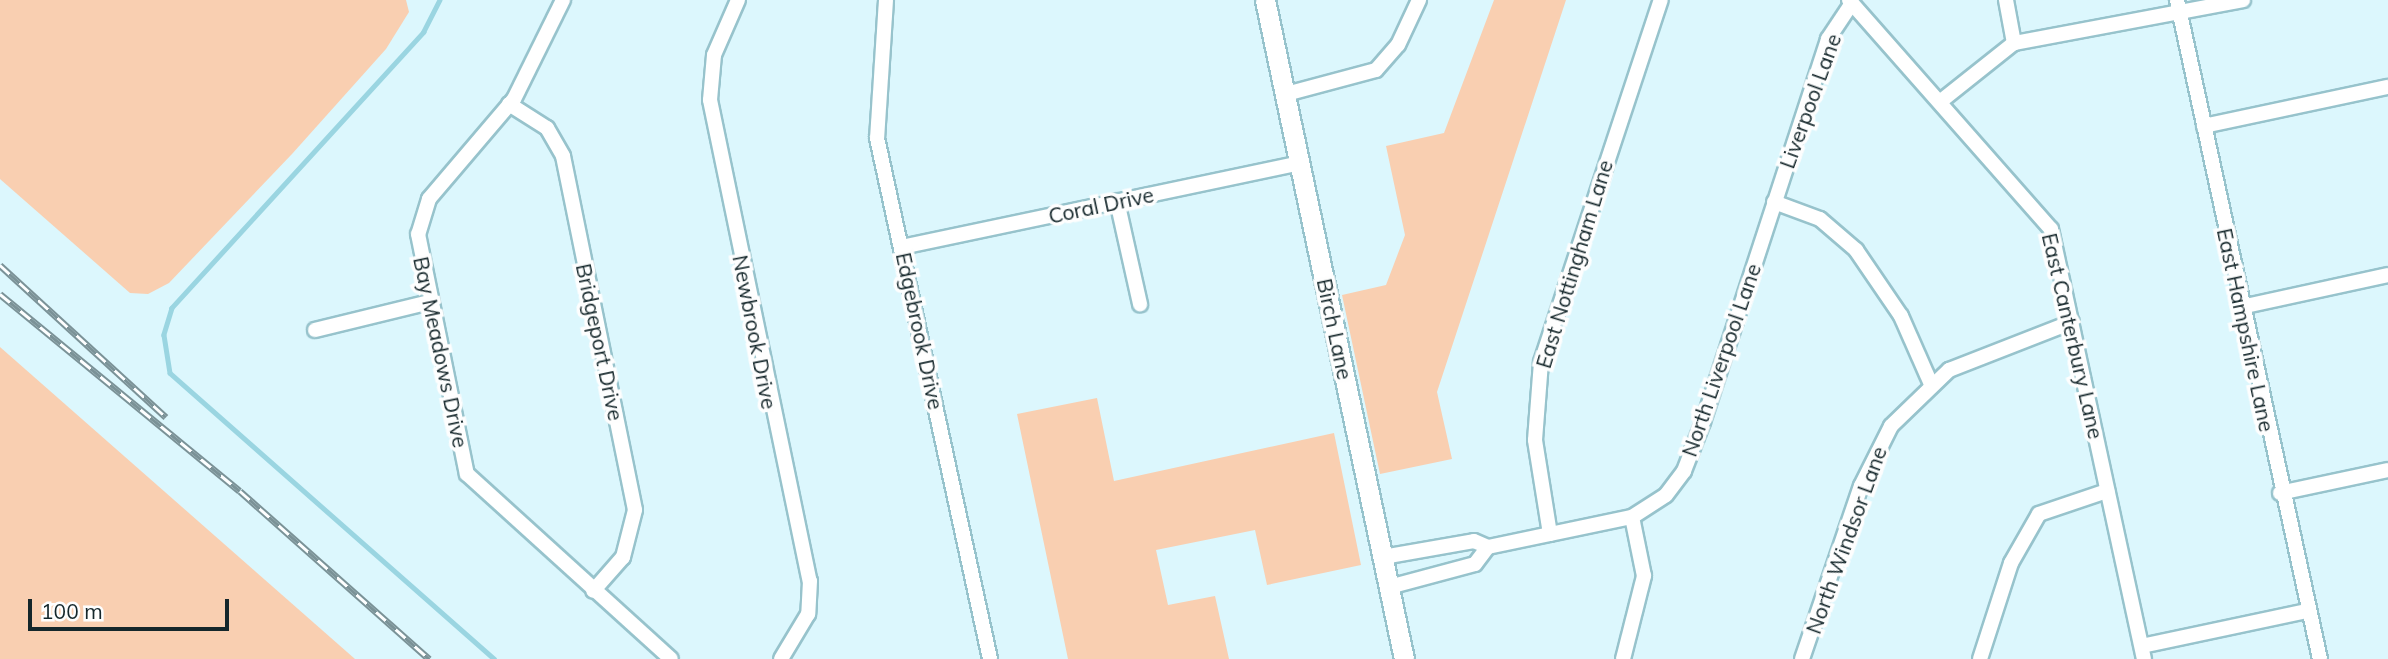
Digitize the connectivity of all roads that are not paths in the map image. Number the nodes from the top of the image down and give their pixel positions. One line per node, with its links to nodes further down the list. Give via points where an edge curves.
1 (563, 0): 15 (street, Bay Meadows Drive)
2 (738, 0): 40 (street, Newbrook Drive, via 714,55 710,100 810,581 808,614)
3 (886, 0): 20 (street, Edgebrook Drive, via 877,138)
4 (1265, 0): 13 (street, Birch Lane)
5 (1419, 0): 13 (street, via 1398,45 1376,69)
6 (1661, 0): 32 (street, East Nottingham Lane, via 1541,362 1535,440)
7 (2006, 0): 11 (street)
8 (2243, 0): 10 (street)
9 (1850, 2): 14 (street, East Canterbury Lane); 19 (street, Liverpool Lane, via 1828,39)
10 (2178, 6): 11 (street); 16 (street, East Hampshire Lane)
11 (2014, 43): 14 (street)
12 (2388, 87): 16 (street)
13 (1286, 94): 17 (street, Birch Lane)
14 (1941, 101): 25 (street, East Canterbury Lane, via 2051,229)
15 (509, 104): 22 (street, Bay Meadows Drive, via 453,168 418,220); 36 (street, Bridgeport Drive, via 547,128 563,156 635,510 623,557)
16 (2204, 126): 24 (street, East Hampshire Lane)
17 (1300, 163): 18 (street, Coral Drive); 34 (street, Birch Lane)
18 (1117, 201): 20 (street, Coral Drive); 23 (street)
19 (1774, 202): 27 (street, via 1820,219 1856,250 1901,316); 31 (street, North Liverpool Lane, via 1684,471 1666,495)
20 (902, 247): 41 (street, Edgebrook Drive)
21 (2388, 275): 24 (street)
22 (430, 302): 26 (street); 36 (street, Bay Meadows Drive, via 467,474)
23 (1140, 304)
24 (2241, 307): 30 (street, East Hampshire Lane)
25 (2072, 322): 27 (street, North Windsor Lane, via 1979,355); 29 (street, East Canterbury Lane)
26 (315, 330)
27 (1931, 384): 44 (street, North Windsor Lane, via 1877,449)
28 (2388, 470): 30 (street)
29 (2107, 491): 38 (street, East Canterbury Lane); 45 (street, via 2039,514 2011,563)
30 (2280, 493): 37 (street, East Hampshire Lane)
31 (1632, 517): 32 (street, North Liverpool Lane); 43 (street, via 1644,576)
32 (1550, 534): 33 (street, North Liverpool Lane)
33 (1488, 547): 34 (street, North Liverpool Lane, via 1474,541); 35 (street, North Liverpool Lane, via 1475,564)
34 (1383, 557): 35 (street, Birch Lane)
35 (1390, 587): 42 (street, Birch Lane)
36 (593, 591): 39 (street, Bay Meadows Drive)
37 (2306, 611): 38 (street); 46 (street, East Hampshire Lane)
38 (2143, 652)
39 (671, 659)
40 (781, 659)
41 (990, 659)
42 (1404, 659)
43 (1623, 659)
44 (1802, 659)
45 (1980, 659)
46 (2320, 659)

